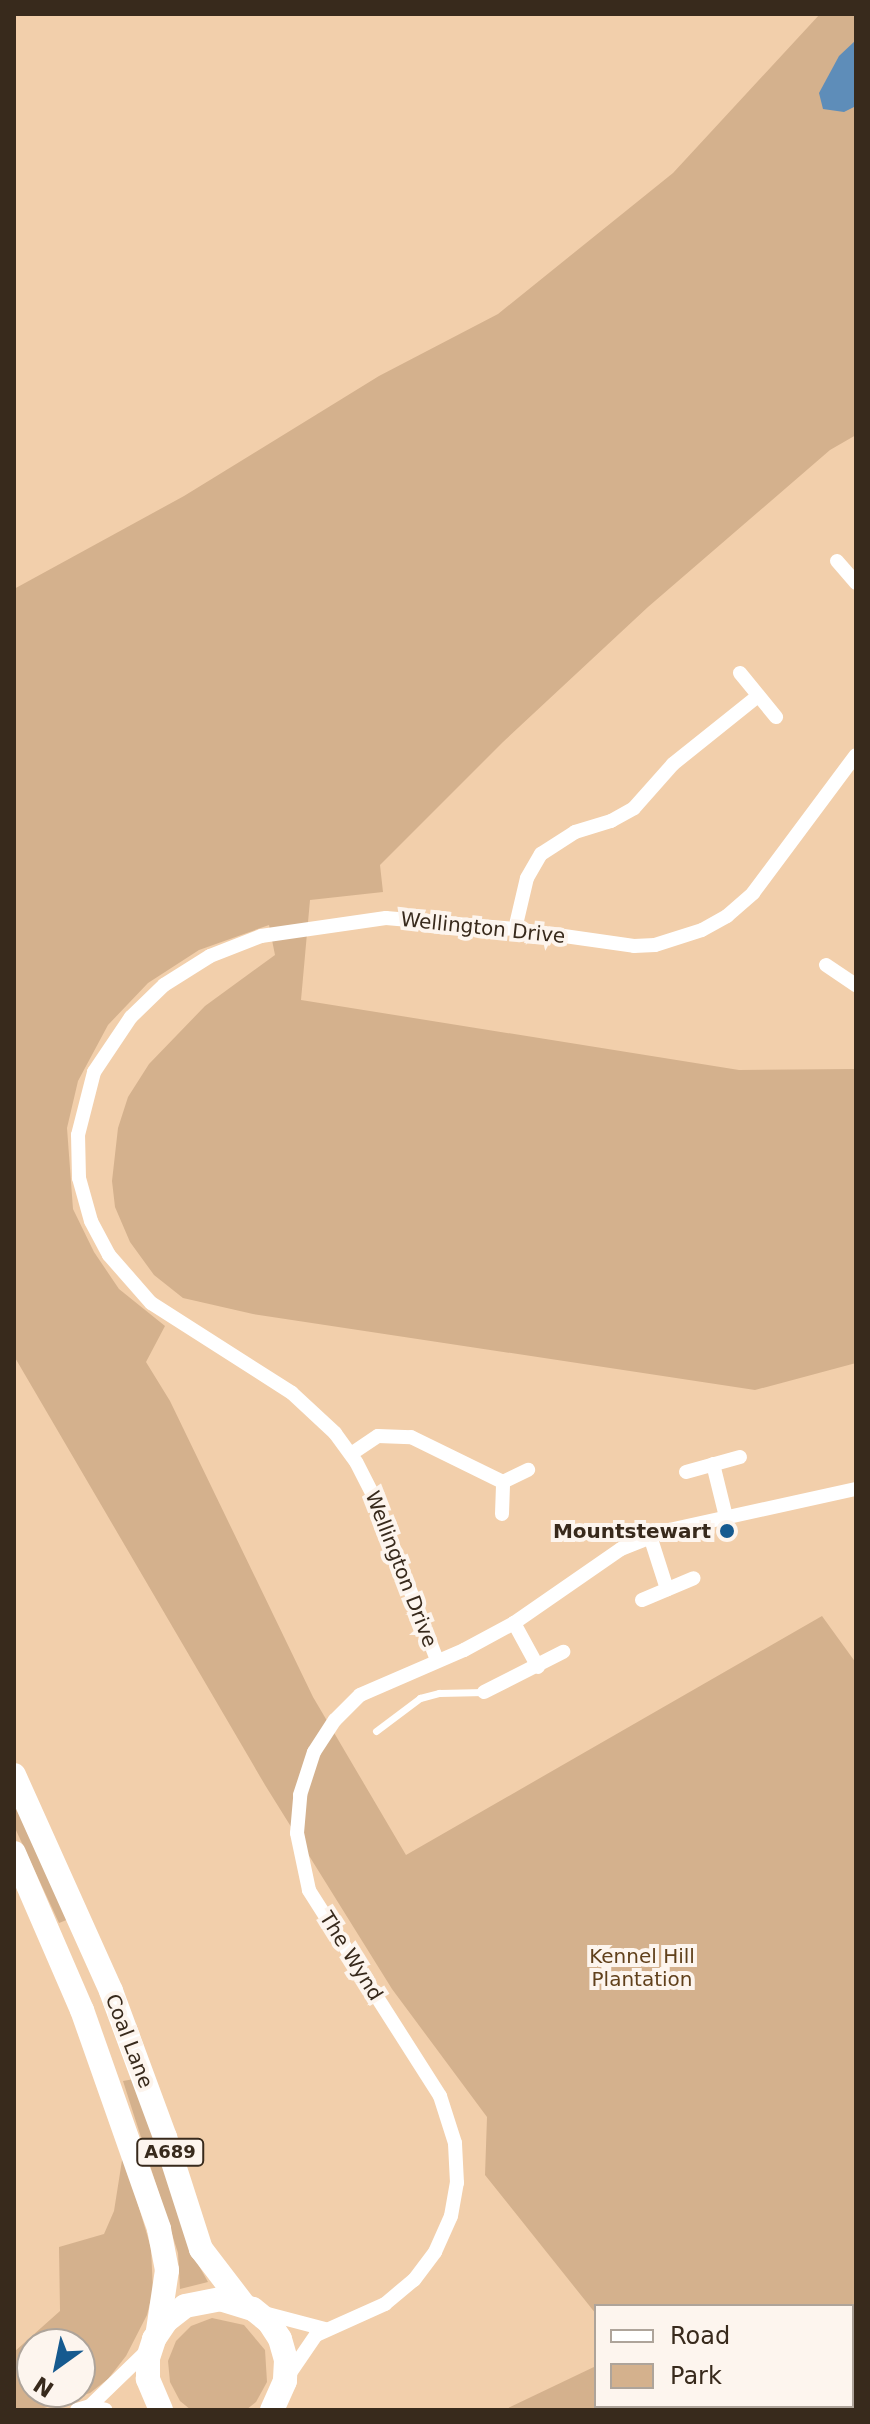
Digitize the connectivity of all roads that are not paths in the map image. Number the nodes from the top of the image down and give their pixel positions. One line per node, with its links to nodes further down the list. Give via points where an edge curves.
1 (837, 561): 2 (street)
2 (856, 583)
3 (740, 673): 4 (street)
4 (758, 696): 5 (street); 7 (street, via 673,764 634,808 575,832 541,854 527,878)
5 (776, 717)
6 (856, 755): 7 (street, Wellington Drive, via 753,893 702,930 634,946)
7 (515, 929): 10 (street, Wellington Drive, via 386,918 248,940 164,985 107,1048 85,1097 78,1135 79,1178 91,1221 109,1255 151,1303 292,1393)
8 (826, 965): 9 (street)
9 (854, 979)
10 (351, 1454): 15 (street, via 378,1436 411,1437); 25 (street, Wellington Drive, via 374,1497)
11 (740, 1457): 12 (street)
12 (713, 1464): 14 (street); 18 (street)
13 (528, 1470): 15 (street)
14 (686, 1472)
15 (503, 1482): 17 (street)
16 (856, 1489): 18 (street, The Wynd)
17 (502, 1514)
18 (726, 1517): 19 (street, The Wynd)
19 (650, 1536): 21 (street); 23 (street, The Wynd, via 593,1566)
20 (694, 1578): 21 (street)
21 (667, 1589): 22 (street)
22 (642, 1600)
23 (514, 1623): 25 (street, The Wynd); 26 (street)
24 (563, 1652): 26 (street)
25 (437, 1660): 32 (street, The Wynd, via 360,1695 314,1752 300,1795 297,1833 309,1890 440,2096 455,2143 457,2183 451,2216 435,2252 414,2280 385,2304)
26 (538, 1667): 27 (street)
27 (484, 1692): 28 (lane, via 420,1698)
28 (376, 1731)
29 (14, 1775): 31 (highway, Coal Lane / A689, via 111,1991 201,2249)
30 (14, 1853): 33 (highway, Coal Lane / A689, via 82,2010 159,2229 167,2270)
31 (248, 2306): 32 (street); 33 (highway, via 220,2299 196,2302 175,2313); 35 (highway, Coal Lane, via 280,2339 286,2360)
32 (325, 2329): 35 (street, The Wynd, via 307,2346)
33 (154, 2339): 34 (street); 38 (highway, Coal Lane, via 148,2379)
34 (96, 2396)
35 (278, 2400)
36 (84, 2408): 37 (street)
37 (106, 2410)
38 (161, 2410)

